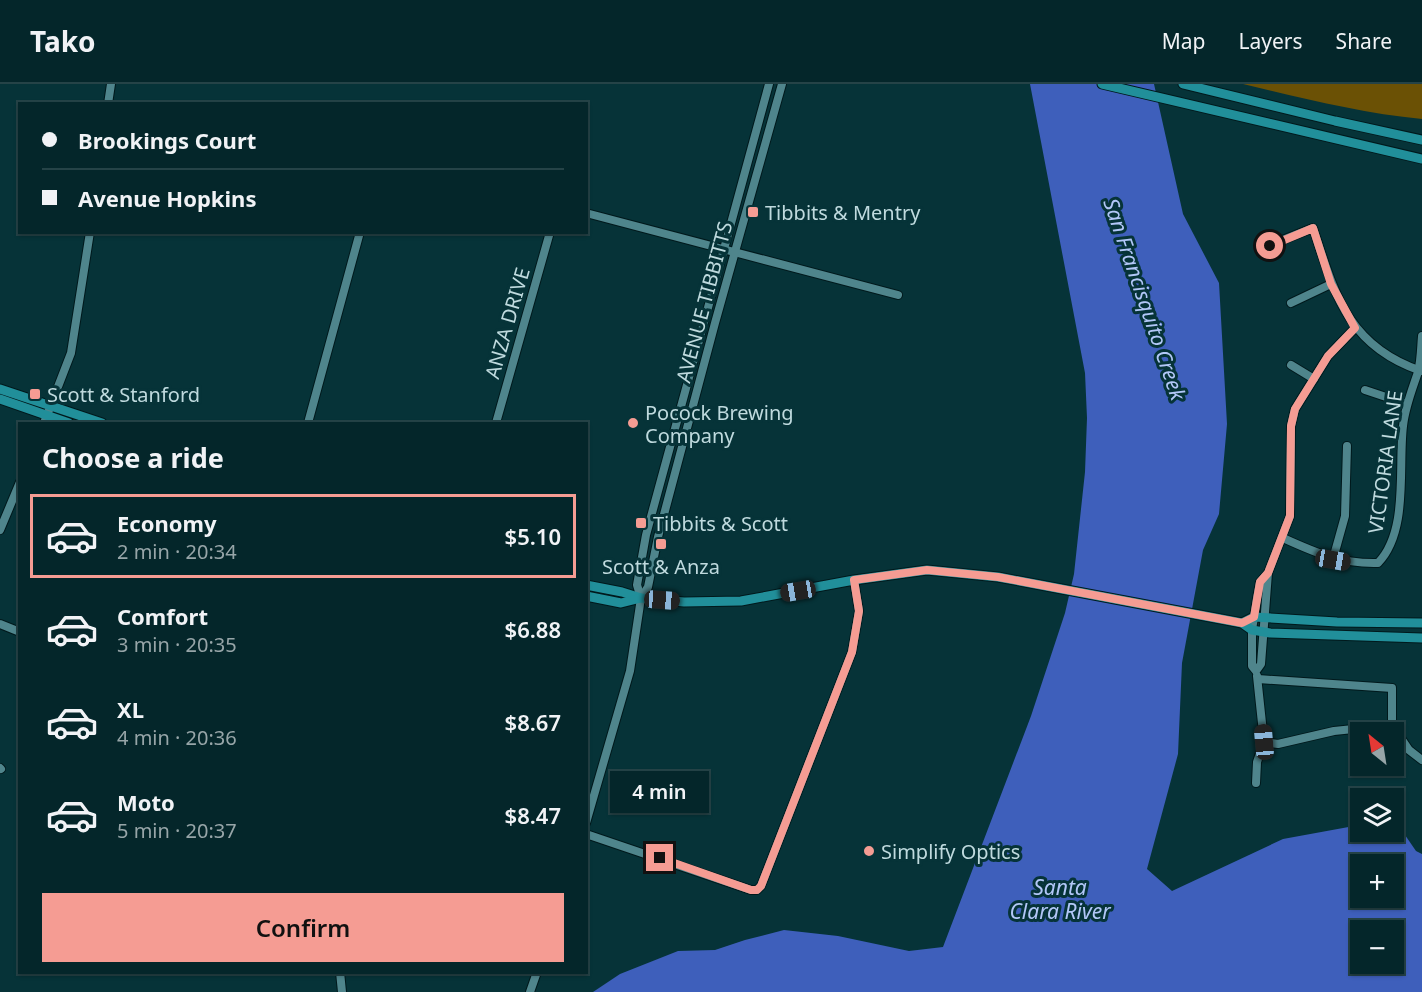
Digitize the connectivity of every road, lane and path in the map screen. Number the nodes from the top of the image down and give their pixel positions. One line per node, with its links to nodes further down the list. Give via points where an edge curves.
1 (111, 84): 6 (street)
2 (769, 84): 14 (street, AVENUE TIBBITTS)
3 (782, 84): 15 (street, AVENUE TIBBITTS)
4 (1102, 84): 8 (main road)
5 (1183, 84): 7 (main road)
6 (108, 102)
7 (1422, 140)
8 (1422, 159)
9 (588, 214): 14 (street)
10 (90, 234): 28 (street, via 71,353)
11 (359, 234): 32 (street)
12 (549, 234): 33 (street, ANZA DRIVE)
13 (1270, 246): 16 (street, via 1313,228)
14 (724, 249): 15 (street); 43 (street, AVENUE TIBBITTS, via 646,536 637,585)
15 (734, 252): 17 (street); 43 (street, AVENUE TIBBITTS, via 648,587)
16 (1331, 284): 18 (street); 19 (street)
17 (898, 295)
18 (1291, 303)
19 (1355, 328): 22 (street, via 1380,351); 23 (street, via 1328,356)
20 (1422, 336): 22 (street, VICTORIA LANE)
21 (1291, 365): 23 (street)
22 (1421, 371): 27 (street, VICTORIA LANE)
23 (1314, 379): 37 (street, via 1295,409 1291,426 1290,516)
24 (0, 389): 28 (main road)
25 (1365, 390): 27 (street)
26 (0, 399): 29 (main road)
27 (1407, 404): 38 (street, VICTORIA LANE, via 1399,505 1387,554 1378,563)
28 (51, 405): 29 (street); 31 (main road)
29 (46, 419): 30 (main road)
30 (63, 422)
31 (99, 422)
32 (308, 422)
33 (496, 422)
34 (1347, 446): 38 (street, via 1345,516)
35 (18, 487): 36 (street)
36 (0, 530)
37 (1283, 538): 38 (street, VICTORIA LANE); 39 (street)
38 (1333, 560)
39 (1268, 573): 44 (street, via 1260,582); 45 (street)
40 (854, 580): 43 (main road, via 741,601); 46 (main road, via 927,570 998,577); 61 (street, via 859,611 852,652 757,890)
41 (588, 585): 43 (main road)
42 (588, 596): 43 (main road, via 621,603)
43 (641, 598): 60 (street, AVENUE TIBBITTS, via 630,672)
44 (1254, 617): 45 (main road); 46 (main road); 49 (street)
45 (1264, 618): 47 (main road); 51 (street)
46 (1242, 623): 49 (main road)
47 (1422, 623)
48 (0, 624): 50 (street)
49 (1252, 630): 51 (main road); 53 (street, via 1252,664)
50 (18, 631)
51 (1263, 632): 52 (main road); 53 (street)
52 (1422, 638)
53 (1257, 675): 54 (street, via 1392,688); 56 (street)
54 (1392, 722)
55 (1350, 729): 56 (street, via 1278,744)
56 (1264, 742): 59 (street, via 1257,762)
57 (1404, 743): 58 (street)
58 (1422, 760)
59 (1256, 783)
60 (588, 816)
61 (588, 835)
62 (340, 974): 64 (street)
63 (536, 974): 65 (street)
64 (342, 992)
65 (530, 992)

